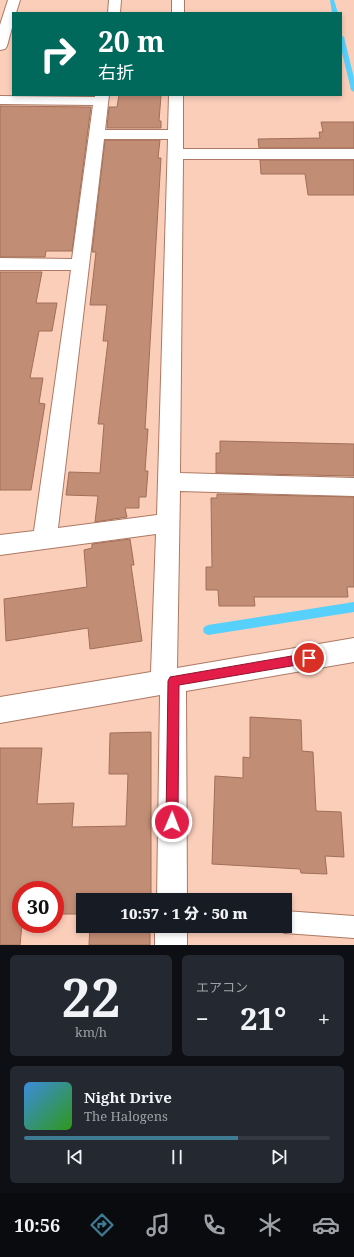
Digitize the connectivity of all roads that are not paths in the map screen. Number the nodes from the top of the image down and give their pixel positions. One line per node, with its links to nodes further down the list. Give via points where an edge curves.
1 (14, 0): 6 (street)
2 (115, 0): 4 (street)
3 (178, 0): 5 (street)
4 (114, 12)
5 (178, 12)
6 (0, 46)
7 (176, 96): 11 (street)
8 (102, 98): 9 (street); 10 (street)
9 (0, 100)
10 (97, 134): 11 (street); 14 (street)
11 (175, 145): 12 (street); 15 (street)
12 (354, 154)
13 (0, 264): 14 (street)
14 (81, 265): 18 (street)
15 (169, 482): 16 (street); 17 (street)
16 (354, 487)
17 (168, 523): 18 (street); 21 (street)
18 (45, 538): 19 (street)
19 (0, 545)
20 (354, 650): 21 (street)
21 (169, 682): 22 (street); 23 (street)
22 (0, 710)
23 (172, 893)
24 (292, 923): 25 (lane)
25 (354, 927)
26 (171, 933): 27 (street)
27 (171, 945)

